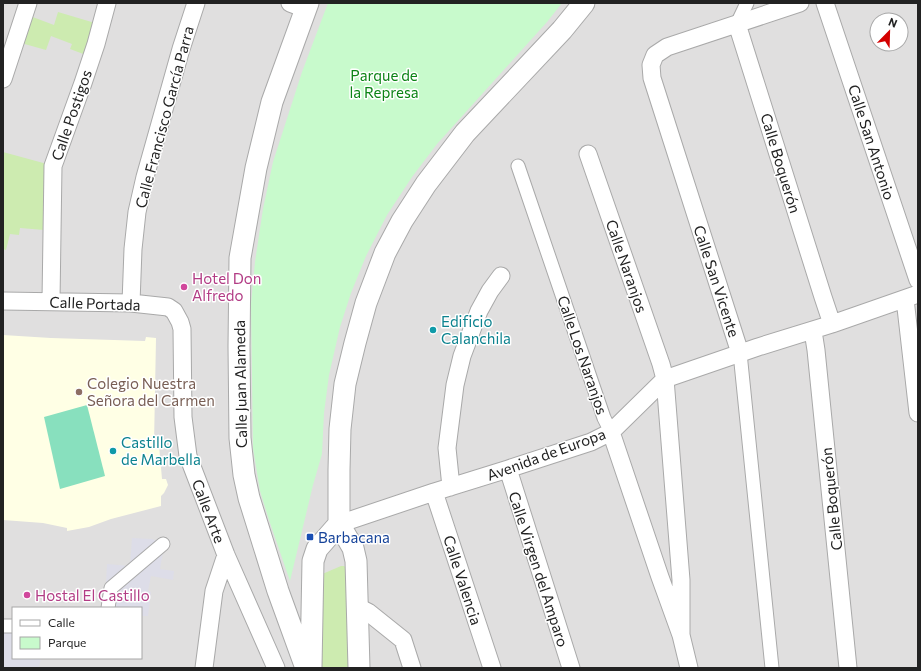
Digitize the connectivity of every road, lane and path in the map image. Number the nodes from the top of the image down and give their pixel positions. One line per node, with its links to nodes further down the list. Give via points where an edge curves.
1 (28, 3): 10 (street)
2 (107, 3): 17 (street, Calle Postigos, via 94,50 53,166)
3 (196, 3): 18 (street, Calle Francisco García Parra, via 145,176 137,212)
4 (584, 3): 29 (street, via 562,30 465,133 426,184 384,253 366,303 345,384 340,429)
5 (747, 3): 9 (street)
6 (800, 3): 9 (street, Calle San Vicente)
7 (825, 3): 14 (street, Calle San Antonio)
8 (301, 5): 37 (street, Calle Juan Alameda, via 272,102 256,168 240,258 239,346 240,438 244,475 278,591)
9 (737, 24): 20 (street, Calle Boquerón); 22 (street, Calle San Vicente, via 668,47 655,55 651,65 654,86)
10 (3, 79)
11 (588, 154): 23 (street, Calle Naranjos)
12 (518, 166): 25 (street, Calle Los Naranjos)
13 (501, 276): 27 (street, via 479,311 454,385 447,448)
14 (918, 280)
15 (912, 296): 20 (street, Avenida de Europa); 24 (street)
16 (3, 301): 17 (street, Calle Portada)
17 (51, 301): 18 (street, Calle Portada)
18 (131, 303): 19 (street, Calle Portada, via 168,307 174,311)
19 (180, 322): 31 (street, Calle Arte, via 183,417 188,456)
20 (832, 324): 21 (street, Avenida de Europa)
21 (813, 331): 22 (street, Avenida de Europa); 45 (street, Calle Boquerón)
22 (740, 353): 23 (street, Avenida de Europa); 44 (street, Calle San Vicente)
23 (665, 379): 25 (street, Avenida de Europa); 34 (street, Calle Los Naranjos, via 681,580)
24 (918, 413)
25 (611, 432): 26 (street, Avenida de Europa, via 591,442); 34 (street, Calle Los Naranjos)
26 (508, 469): 27 (street, Avenida de Europa); 42 (street, Calle Virgen del Amparo)
27 (451, 487): 28 (street, Avenida de Europa)
28 (434, 492): 29 (street, Avenida de Europa); 41 (street, Calle Valencia)
29 (339, 524): 33 (street, via 353,548 356,561); 38 (street, via 317,549 313,561)
30 (163, 544): 32 (street, via 111,588)
31 (226, 555): 35 (street, via 214,591); 36 (street, Calle Arte)
32 (108, 607)
33 (358, 608): 39 (street); 40 (street, via 368,612 403,640)
34 (681, 635): 43 (street, Calle Los Naranjos)
35 (204, 668)
36 (276, 668)
37 (306, 668)
38 (311, 668)
39 (359, 668)
40 (412, 668)
41 (492, 668)
42 (571, 668)
43 (689, 668)
44 (772, 668)
45 (848, 668)

